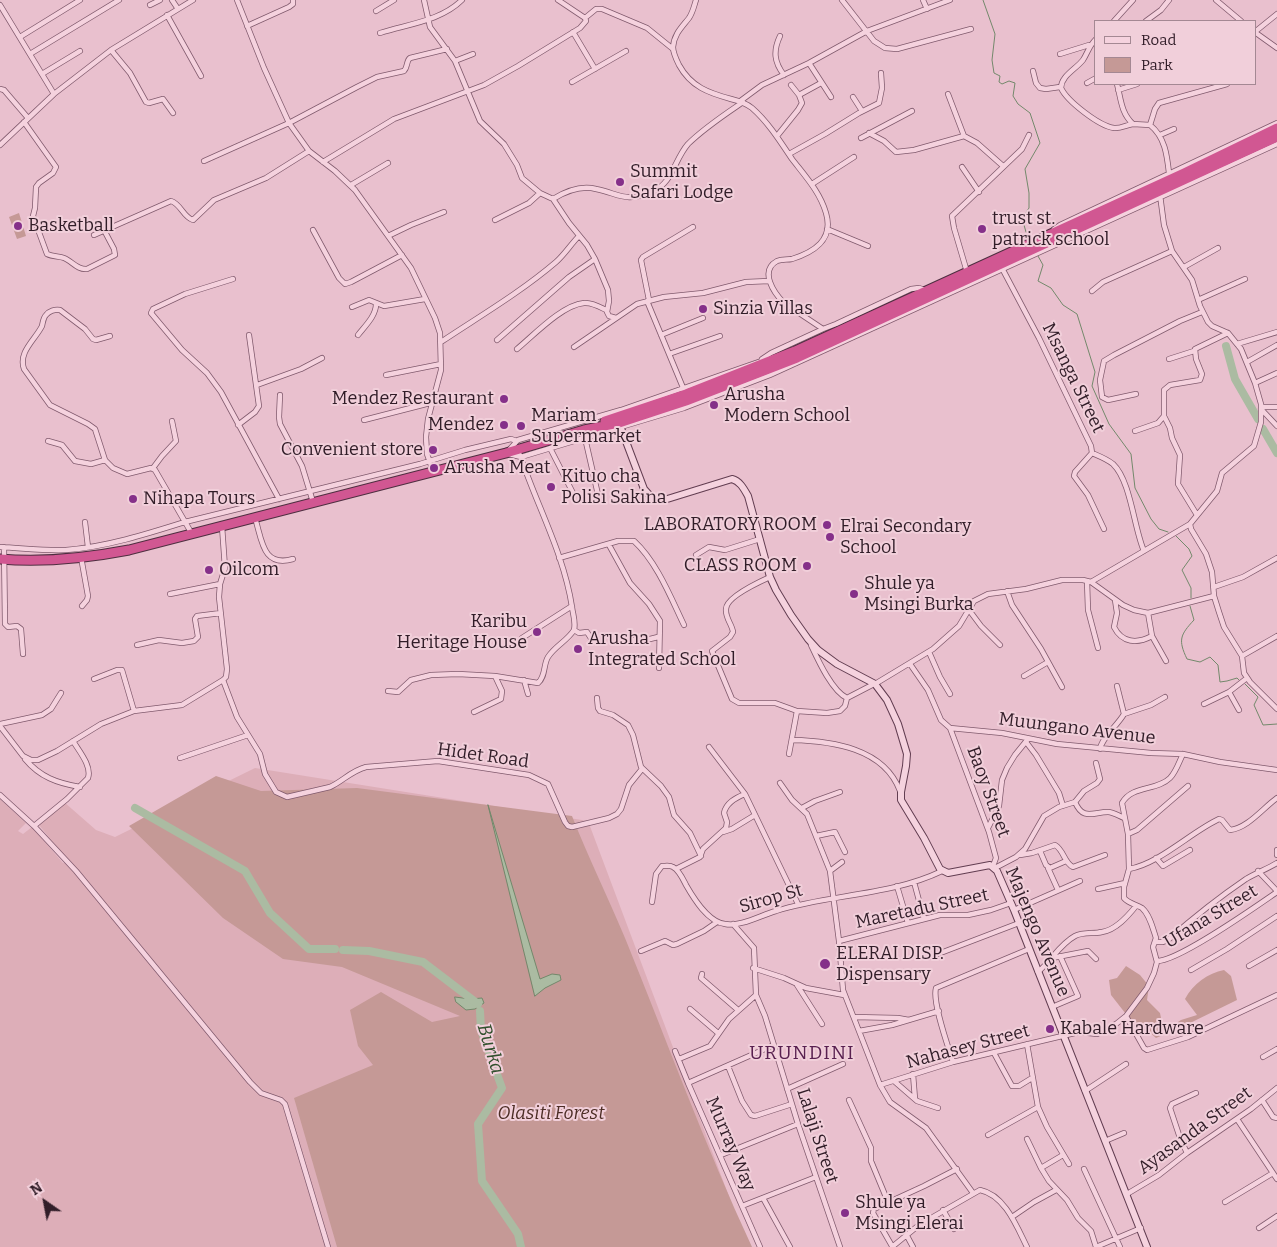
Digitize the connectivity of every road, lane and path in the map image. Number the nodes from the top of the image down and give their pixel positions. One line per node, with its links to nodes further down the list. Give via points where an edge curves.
1 (3, 0): 21 (street)
2 (80, 0): 41 (street)
3 (119, 0): 50 (street)
4 (160, 0): 22 (street)
5 (172, 0): 23 (street)
6 (192, 0): 23 (street)
7 (237, 0): 33 (street)
8 (293, 0): 33 (street, via 289,7)
9 (394, 0): 25 (street)
10 (424, 0): 29 (street)
11 (462, 0): 29 (street, via 446,12)
12 (558, 0): 28 (street)
13 (696, 0): 46 (street, via 689,18 677,33)
14 (851, 0): 20 (street)
15 (923, 0): 24 (street)
16 (950, 0): 24 (street)
17 (1134, 0): 30 (street)
18 (1169, 0): 31 (street)
19 (1216, 0): 32 (street)
20 (843, 2): 35 (street)
21 (0, 6): 41 (street)
22 (150, 6)
23 (178, 9): 27 (street)
24 (927, 9): 35 (street)
25 (376, 11)
26 (1277, 14): 36 (street)
27 (167, 16): 47 (street); 60 (street)
28 (585, 18): 37 (street, via 584,24); 46 (street, via 596,9 602,9 647,28)
29 (428, 19): 38 (street); 45 (street, via 434,34)
30 (1115, 20)
31 (1147, 20)
32 (1240, 20)
33 (247, 26): 83 (street)
34 (970, 29): 35 (street, via 896,49 888,49)
35 (866, 31): 54 (street)
36 (1257, 31)
37 (573, 32): 55 (street); 72 (street, via 518,66)
38 (380, 33)
39 (1257, 33): 44 (street)
40 (780, 36): 59 (street, via 774,54)
41 (20, 37): 50 (street)
42 (1094, 41): 43 (street)
43 (1089, 45): 52 (street); 69 (street, via 1082,61)
44 (1277, 48)
45 (447, 49): 53 (street); 83 (street, via 410,58 404,71 356,86)
46 (673, 49): 78 (street, via 681,68 698,88)
47 (111, 50): 73 (street); 81 (street, via 130,73 146,102 162,98)
48 (80, 52): 58 (street)
49 (626, 52): 55 (street)
50 (30, 54): 58 (street)
51 (473, 54): 53 (street)
52 (1060, 54)
53 (455, 61): 72 (street)
54 (809, 63): 59 (street); 63 (street)
55 (595, 69): 62 (street)
56 (1033, 71): 69 (street, via 1040,88)
57 (881, 73): 79 (street, via 879,103)
58 (42, 74): 73 (street)
59 (784, 75): 78 (street, via 762,85)
60 (201, 76)
61 (1094, 79): 64 (street)
62 (572, 82)
63 (821, 83): 75 (street); 76 (street)
64 (1087, 83)
65 (791, 85): 75 (street)
66 (1117, 85): 71 (street)
67 (1134, 85): 71 (street)
68 (1223, 85): 86 (street, via 1158,103)
69 (1060, 87): 85 (street, via 1074,104 1110,127)
70 (0, 89): 82 (street)
71 (1118, 90): 85 (street, via 1124,112)
72 (466, 92): 102 (street, via 394,119); 110 (street, via 483,126 500,140 518,165 522,178)
73 (54, 94): 82 (street)
74 (948, 94): 92 (street)
75 (799, 95): 91 (street, via 800,107)
76 (831, 97)
77 (853, 97): 79 (street)
78 (741, 102): 91 (street, via 762,118); 112 (street, via 689,144 662,186 653,191 625,198 594,188 582,188 568,191)
79 (862, 111): 99 (street)
80 (912, 111): 89 (street)
81 (172, 113)
82 (26, 120): 97 (street); 119 (street, via 56,167 36,187 34,216 47,254 87,269 116,254)
83 (289, 123): 98 (street); 101 (street)
84 (1277, 123): 106 (street)
85 (1133, 124): 86 (street)
86 (1150, 126): 93 (street)
87 (1277, 128): 113 (highway)
88 (1174, 129): 93 (street)
89 (869, 133): 92 (street, via 896,152); 95 (street)
90 (1029, 135): 104 (street, via 1022,149)
91 (776, 136): 99 (street)
92 (964, 136): 104 (street)
93 (1160, 136): 106 (street, via 1167,154)
94 (1277, 137): 111 (highway)
95 (861, 138)
96 (1277, 144): 111 (street)
97 (0, 145)
98 (310, 151): 102 (street); 119 (street, via 266,178 214,200 193,220 171,201)
99 (789, 154): 107 (street)
100 (854, 157): 107 (street)
101 (204, 161)
102 (323, 162): 108 (street)
103 (388, 163): 108 (street)
104 (1003, 166): 109 (street)
105 (962, 167): 109 (street)
106 (1169, 173): 124 (street, via 1060,225)
107 (812, 184): 118 (street, via 827,215)
108 (350, 185): 122 (street)
109 (979, 192): 132 (street, via 952,216)
110 (540, 193): 112 (street); 116 (street, via 529,203)
111 (1160, 194): 113 (highway); 127 (street); 130 (street)
112 (553, 200): 123 (street)
113 (1133, 200): 115 (highway)
114 (444, 212): 122 (street)
115 (1100, 215): 124 (highway); 130 (highway)
116 (495, 220)
117 (694, 227): 139 (street, via 641,260)
118 (827, 229): 125 (street); 135 (street, via 817,247 775,262 769,272)
119 (104, 230): 121 (street)
120 (313, 230): 128 (street, via 345,284)
121 (94, 235)
122 (388, 236): 128 (street)
123 (579, 236): 129 (street); 156 (street, via 549,267)
124 (1045, 236): 132 (highway)
125 (868, 246)
126 (1218, 248): 131 (street)
127 (1172, 251): 131 (street); 137 (street, via 1103,282)
128 (402, 255): 138 (street)
129 (595, 259): 143 (street, via 608,290); 155 (street, via 569,277)
130 (1002, 267): 185 (highway, via 797,358); 191 (street, Msanga Street)
131 (1184, 268): 140 (street, via 1192,280)
132 (967, 272): 136 (highway)
133 (233, 279): 183 (street, via 185,294 156,307 151,313 182,350 207,373)
134 (1245, 279): 140 (street)
135 (769, 280): 139 (street); 147 (street, via 784,303)
136 (927, 291): 147 (street, via 910,289); 166 (highway)
137 (1092, 291)
138 (425, 299): 141 (street, via 384,306); 156 (street)
139 (648, 300): 145 (street); 150 (street)
140 (1198, 300): 144 (street)
141 (376, 304): 142 (street, via 369,300); 152 (street, via 372,318)
142 (352, 307)
143 (606, 310): 145 (street); 160 (street, via 590,303 577,305 548,322)
144 (1202, 312): 149 (street, via 1211,326); 174 (street, via 1106,360 1100,380 1102,397 1108,400)
145 (616, 318): 159 (street)
146 (703, 318): 150 (street)
147 (823, 329): 165 (street)
148 (1277, 332): 157 (street)
149 (1228, 333): 157 (street); 161 (street)
150 (660, 334): 162 (street)
151 (250, 335): 172 (street)
152 (358, 335)
153 (110, 336): 192 (street, via 93,339 85,329 57,309 46,314 23,362 26,372 50,405 95,429)
154 (720, 336): 162 (street)
155 (497, 340)
156 (441, 342): 168 (street)
157 (1237, 344): 167 (street)
158 (1277, 345): 167 (street)
159 (574, 347)
160 (517, 349)
161 (1194, 351): 164 (street); 179 (street, via 1202,378 1166,387)
162 (669, 354): 173 (street)
163 (322, 358): 172 (street)
164 (1169, 359)
165 (761, 360): 166 (street); 173 (street)
166 (772, 360): 173 (highway)
167 (1246, 362): 171 (street)
168 (441, 364): 170 (street); 176 (street)
169 (1277, 374): 171 (street)
170 (386, 375)
171 (1255, 383): 178 (street)
172 (257, 385): 183 (street, via 257,409)
173 (684, 391): 182 (highway); 190 (street, via 621,410)
174 (1136, 394)
175 (280, 395): 196 (street, via 280,424 302,466)
176 (434, 402): 180 (street); 193 (street, via 426,428)
177 (1277, 407): 178 (street)
178 (1261, 408): 184 (street); 201 (street, via 1254,446 1222,473 1217,491)
179 (1164, 416): 186 (street, via 1158,423); 201 (street, via 1180,455 1178,486)
180 (364, 420)
181 (172, 421): 194 (street, via 176,442)
182 (607, 423): 185 (highway); 187 (highway)
183 (238, 425): 198 (street)
184 (1277, 426)
185 (621, 428): 187 (street); 209 (street, via 650,497 661,500 734,479 748,496)
186 (1136, 432)
187 (584, 434): 189 (street); 190 (highway); 199 (street)
188 (48, 441): 192 (street, via 62,445 75,461 91,464)
189 (550, 448): 190 (street); 197 (street)
190 (519, 449): 193 (street, via 511,439); 195 (highway); 216 (street)
191 (1092, 453): 207 (street, via 1074,476 1088,494); 213 (street, Msanga Street, via 1112,464 1118,472)
192 (105, 460): 194 (street, via 124,474)
193 (429, 460): 195 (street); 196 (street)
194 (153, 468): 204 (street)
195 (433, 471): 200 (highway)
196 (309, 490): 198 (street); 200 (street)
197 (573, 493)
198 (279, 499): 204 (street)
199 (599, 499)
200 (313, 502): 202 (highway)
201 (1197, 514): 205 (street)
202 (255, 518): 206 (highway); 219 (street, via 268,556 280,562)
203 (85, 522): 212 (street)
204 (185, 522): 208 (street); 212 (street)
205 (1190, 524): 213 (street); 223 (street, via 1206,554)
206 (222, 526): 208 (highway); 222 (street, via 225,568)
207 (1104, 529)
208 (192, 534): 215 (highway)
209 (760, 539): 214 (street, via 725,550 708,548); 220 (street)
210 (609, 544): 216 (street); 233 (street, via 630,540 638,545 662,581); 237 (street, via 630,583 654,610 660,625)
211 (2, 547): 212 (street, via 65,550); 218 (street)
212 (88, 547)
213 (1144, 551): 221 (street)
214 (696, 555)
215 (81, 558): 218 (highway); 228 (street, via 88,594)
216 (559, 558): 229 (street)
217 (1277, 558): 223 (street)
218 (2, 559): 246 (street, via 5,624 21,628)
219 (293, 559)
220 (770, 576): 240 (street); 273 (street, via 730,601 726,608 732,635 712,652 736,702 778,704)
221 (1089, 582): 224 (street, via 1062,580 1035,588); 227 (street); 244 (street, via 1088,610)
222 (220, 584): 225 (street); 231 (street)
223 (1214, 587): 226 (street)
224 (1007, 591): 230 (street, via 988,594 973,602); 249 (street, via 1012,605)
225 (170, 594)
226 (1214, 596): 232 (street); 247 (street, via 1224,627)
227 (1116, 600): 232 (street); 235 (street, via 1114,627 1120,636 1137,642)
228 (82, 606)
229 (572, 606): 234 (street); 238 (street)
230 (969, 610): 243 (street); 245 (street, via 956,630)
231 (220, 613): 242 (street, via 197,616 198,637 194,642 159,640); 256 (street, via 227,662)
232 (1148, 613): 235 (street)
233 (684, 625)
234 (574, 630): 241 (street, via 587,632); 257 (street, via 549,656 542,680 536,683)
235 (1152, 636): 248 (street)
236 (1277, 636): 247 (street)
237 (658, 637): 239 (street, via 638,642); 251 (street)
238 (522, 638)
239 (628, 638)
240 (808, 639): 258 (street, via 832,661); 268 (street, via 834,686)
241 (592, 640)
242 (137, 645)
243 (1000, 645)
244 (1098, 648)
245 (930, 652): 250 (street); 265 (street)
246 (23, 654)
247 (1242, 656): 254 (street)
248 (1166, 661)
249 (1048, 662): 253 (street); 260 (street)
250 (910, 664): 258 (street); 277 (street, via 928,690 941,720)
251 (659, 668)
252 (494, 676): 257 (street); 261 (street, via 426,675 411,680 398,692); 274 (street, via 502,692 501,698)
253 (1024, 676)
254 (1246, 678): 262 (street); 270 (street)
255 (94, 679): 272 (street, via 122,670)
256 (223, 680): 272 (street, via 182,705); 278 (street, Hidet Road)
257 (524, 680): 264 (street)
258 (874, 684): 268 (street); 295 (street, via 887,700 905,746 907,762)
259 (1117, 686): 275 (street)
260 (1062, 687)
261 (388, 691)
262 (1229, 692): 269 (street); 271 (street)
263 (61, 693): 276 (street, via 44,714)
264 (528, 694)
265 (950, 694)
266 (1165, 696): 275 (street, via 1151,705)
267 (597, 698): 289 (street, via 600,711 630,727)
268 (847, 698): 273 (street, via 845,706 838,712)
269 (1204, 704)
270 (1277, 709)
271 (1239, 710)
272 (134, 711): 280 (street, via 95,727)
273 (797, 711): 279 (street)
274 (474, 712)
275 (1124, 714): 283 (street, via 1103,740)
276 (0, 725): 286 (street)
277 (950, 728): 281 (street, Muungano Avenue, via 1002,733); 305 (street, Baoy Street)
278 (248, 736): 287 (street); 289 (street, Hidet Road, via 262,760 269,784 281,796 330,787 350,773 366,767 438,761 518,773 544,781 570,827 617,814 629,785)
279 (792, 740): 284 (street); 295 (street, via 845,746 864,753 893,776)
280 (73, 741): 286 (street, via 38,760); 293 (street, via 89,770 88,778)
281 (1027, 741): 283 (street, Muungano Avenue); 300 (street, via 1059,793); 305 (street, via 1007,768 999,806)
282 (709, 747): 296 (street)
283 (1100, 749): 285 (street, Muungano Avenue)
284 (789, 754)
285 (1183, 754): 290 (street, Muungano Avenue); 303 (street, via 1168,779 1124,799)
286 (23, 756): 293 (street, via 38,772)
287 (180, 758)
288 (1096, 763): 299 (street, via 1099,781)
289 (642, 769): 316 (street, via 669,796 674,815 690,834)
290 (1277, 770)
291 (780, 783): 301 (street)
292 (1188, 786): 307 (street)
293 (80, 787): 304 (street)
294 (840, 792): 301 (street)
295 (901, 792): 326 (street, via 904,806)
296 (745, 794): 302 (street); 306 (street, via 726,806 727,824)
297 (0, 795): 304 (street)
298 (1277, 798): 317 (street, via 1235,829 1230,830 1220,819)
299 (1075, 802): 300 (street); 303 (street, via 1085,813 1108,812)
300 (1063, 806): 313 (street, via 1043,817)
301 (802, 808): 308 (street)
302 (755, 815): 306 (street); 338 (street)
303 (1125, 818): 307 (street)
304 (34, 826): 435 (street, via 82,879 250,1082 261,1093 285,1104)
305 (988, 828): 321 (street, Baoy Street, via 996,858)
306 (723, 832): 316 (street, via 703,849)
307 (1128, 834): 324 (street)
308 (816, 836): 312 (street, via 835,832); 325 (street)
309 (1190, 850): 317 (street, via 1163,866)
310 (1277, 850): 315 (street)
311 (1040, 851): 313 (street); 318 (street, via 1055,845); 322 (street)
312 (845, 852)
313 (1020, 855): 321 (street)
314 (1105, 855): 318 (street, via 1073,867)
315 (1277, 855)
316 (701, 856): 323 (street)
317 (1156, 858): 324 (street)
318 (1066, 861): 322 (street)
319 (842, 862): 325 (street)
320 (1277, 863): 327 (street)
321 (994, 867): 326 (street, Majengo Avenue); 337 (street, Majengo Avenue)
322 (1048, 868): 333 (street)
323 (676, 869): 336 (street, via 668,865 659,870); 343 (street, Sirop St, via 701,907)
324 (1128, 869): 330 (street)
325 (830, 871): 335 (street)
326 (942, 871): 329 (street, Sirop St)
327 (1258, 871): 334 (street); 348 (street, via 1210,904 1168,940)
328 (1080, 881): 333 (street)
329 (914, 882): 331 (street, Sirop St); 342 (street)
330 (1125, 883): 332 (street); 339 (street, via 1124,898)
331 (896, 886): 335 (street, Sirop St); 344 (street)
332 (1098, 889)
333 (1058, 890): 340 (street)
334 (1277, 892): 356 (street, Ufana Street, via 1192,947)
335 (834, 899): 338 (street, Sirop St); 347 (street)
336 (652, 902)
337 (1011, 903): 340 (street, Majengo Avenue); 342 (street, Maretadu Street, via 990,910)
338 (798, 904): 346 (street, Sirop St)
339 (1136, 906): 348 (street, via 1148,918); 354 (street, via 1115,927 1075,936)
340 (1014, 910): 345 (street, Majengo Avenue)
341 (1277, 916): 359 (street)
342 (924, 919): 344 (street, Maretadu Street)
343 (717, 922): 346 (street, Sirop St); 351 (street, via 677,944 666,941)
344 (908, 923): 347 (street, Maretadu Street)
345 (1020, 923): 349 (street, Majengo Avenue); 353 (street)
346 (733, 924): 358 (street, Lalaji Street, via 754,948)
347 (839, 941): 364 (street)
348 (1156, 942): 356 (street, via 1153,949)
349 (1029, 948): 360 (street, Majengo Avenue); 369 (street, via 936,988)
350 (1277, 950): 357 (street)
351 (641, 951)
352 (1060, 956): 354 (street); 355 (street, via 1088,950); 366 (street, via 1078,996)
353 (930, 957)
354 (1052, 958): 360 (street)
355 (1096, 959)
356 (1157, 961): 370 (street, Nahasey Street, via 1147,988)
357 (1248, 966)
358 (754, 968): 362 (street); 363 (street, Lalaji Street)
359 (1191, 970)
360 (1038, 972): 366 (street, Majengo Avenue)
361 (702, 974): 368 (street, via 701,978)
362 (796, 984): 364 (street); 373 (street)
363 (756, 995): 368 (street); 378 (street, Lalaji Street)
364 (844, 995): 371 (street)
365 (1277, 995): 370 (street, via 1188,1037 1147,1050)
366 (1052, 1007): 376 (street, Majengo Avenue)
367 (690, 1009): 375 (street)
368 (738, 1010): 375 (street)
369 (939, 1011): 372 (street); 384 (street)
370 (1126, 1016): 376 (street, Nahasey Street, via 1097,1034 1079,1032)
371 (854, 1017): 372 (street); 374 (street)
372 (910, 1020): 374 (street)
373 (822, 1024)
374 (859, 1031): 392 (street)
375 (718, 1033): 383 (street, via 708,1048)
376 (1064, 1036): 377 (street, Nahasey Street); 395 (street, Majengo Avenue)
377 (1027, 1044): 381 (street, Nahasey Street); 389 (street)
378 (774, 1045): 387 (street); 394 (street, Lalaji Street)
379 (1277, 1049): 382 (street)
380 (675, 1050): 383 (street, Murray Way)
381 (994, 1052): 384 (street, Nahasey Street); 389 (street, via 1014,1087)
382 (1263, 1057)
383 (679, 1059): 391 (street, Murray Way)
384 (953, 1062): 388 (street, Nahasey Street)
385 (843, 1064): 394 (street)
386 (1126, 1064): 395 (street)
387 (728, 1066): 391 (street); 400 (street, via 751,1115)
388 (914, 1074): 390 (street, Nahasey Street); 397 (street)
389 (1032, 1078): 401 (street)
390 (894, 1081): 392 (street, Nahasey Street); 397 (street)
391 (688, 1083): 411 (street, Murray Way)
392 (880, 1086): 416 (street, via 890,1102 926,1128)
393 (1277, 1088): 399 (street, Ayasanda Street)
394 (787, 1089): 400 (street, Lalaji Street)
395 (1085, 1091): 409 (street, Majengo Avenue)
396 (1196, 1093): 410 (street, via 1170,1108)
397 (915, 1099): 402 (street)
398 (849, 1100): 424 (street, via 871,1148 871,1161)
399 (1262, 1100): 403 (street); 404 (street, Ayasanda Street)
400 (792, 1104): 405 (street, Lalaji Street)
401 (1038, 1107): 407 (street); 412 (street)
402 (938, 1108)
403 (1277, 1118)
404 (1237, 1119): 410 (street, Ayasanda Street); 417 (street)
405 (798, 1124): 411 (street); 418 (street, Lalaji Street)
406 (1124, 1133): 409 (street)
407 (988, 1135)
408 (1027, 1139): 414 (street)
409 (1105, 1142): 422 (street, Majengo Avenue)
410 (1187, 1153): 422 (street, Ayasanda Street)
411 (721, 1155): 426 (street, Murray Way)
412 (1063, 1155): 413 (street); 414 (street)
413 (1068, 1164)
414 (1041, 1168): 420 (street)
415 (1084, 1169): 434 (street)
416 (957, 1170): 421 (street); 424 (street)
417 (1273, 1173): 419 (street); 425 (street)
418 (816, 1178): 423 (street); 438 (street, Lalaji Street)
419 (1277, 1179)
420 (1056, 1190): 429 (street); 442 (street, via 1091,1231)
421 (973, 1192): 427 (street); 429 (street, via 981,1190 990,1194)
422 (1127, 1194): 430 (street, Majengo Avenue)
423 (763, 1198): 426 (street); 437 (street)
424 (888, 1202): 439 (street, via 874,1209 873,1213)
425 (1225, 1202)
426 (742, 1206): 436 (street, Murray Way)
427 (943, 1210): 432 (street); 433 (street)
428 (1277, 1216): 431 (street)
429 (1012, 1217): 441 (street)
430 (1141, 1228): 434 (street); 444 (street, Majengo Avenue)
431 (1259, 1228)
432 (954, 1229)
433 (906, 1234): 439 (street); 440 (street)
434 (1116, 1238): 442 (street); 443 (street)
435 (328, 1247)
436 (760, 1247)
437 (790, 1247)
438 (840, 1247)
439 (892, 1247)
440 (913, 1247)
441 (1027, 1247)
442 (1096, 1247)
443 (1120, 1247)
444 (1148, 1247)

